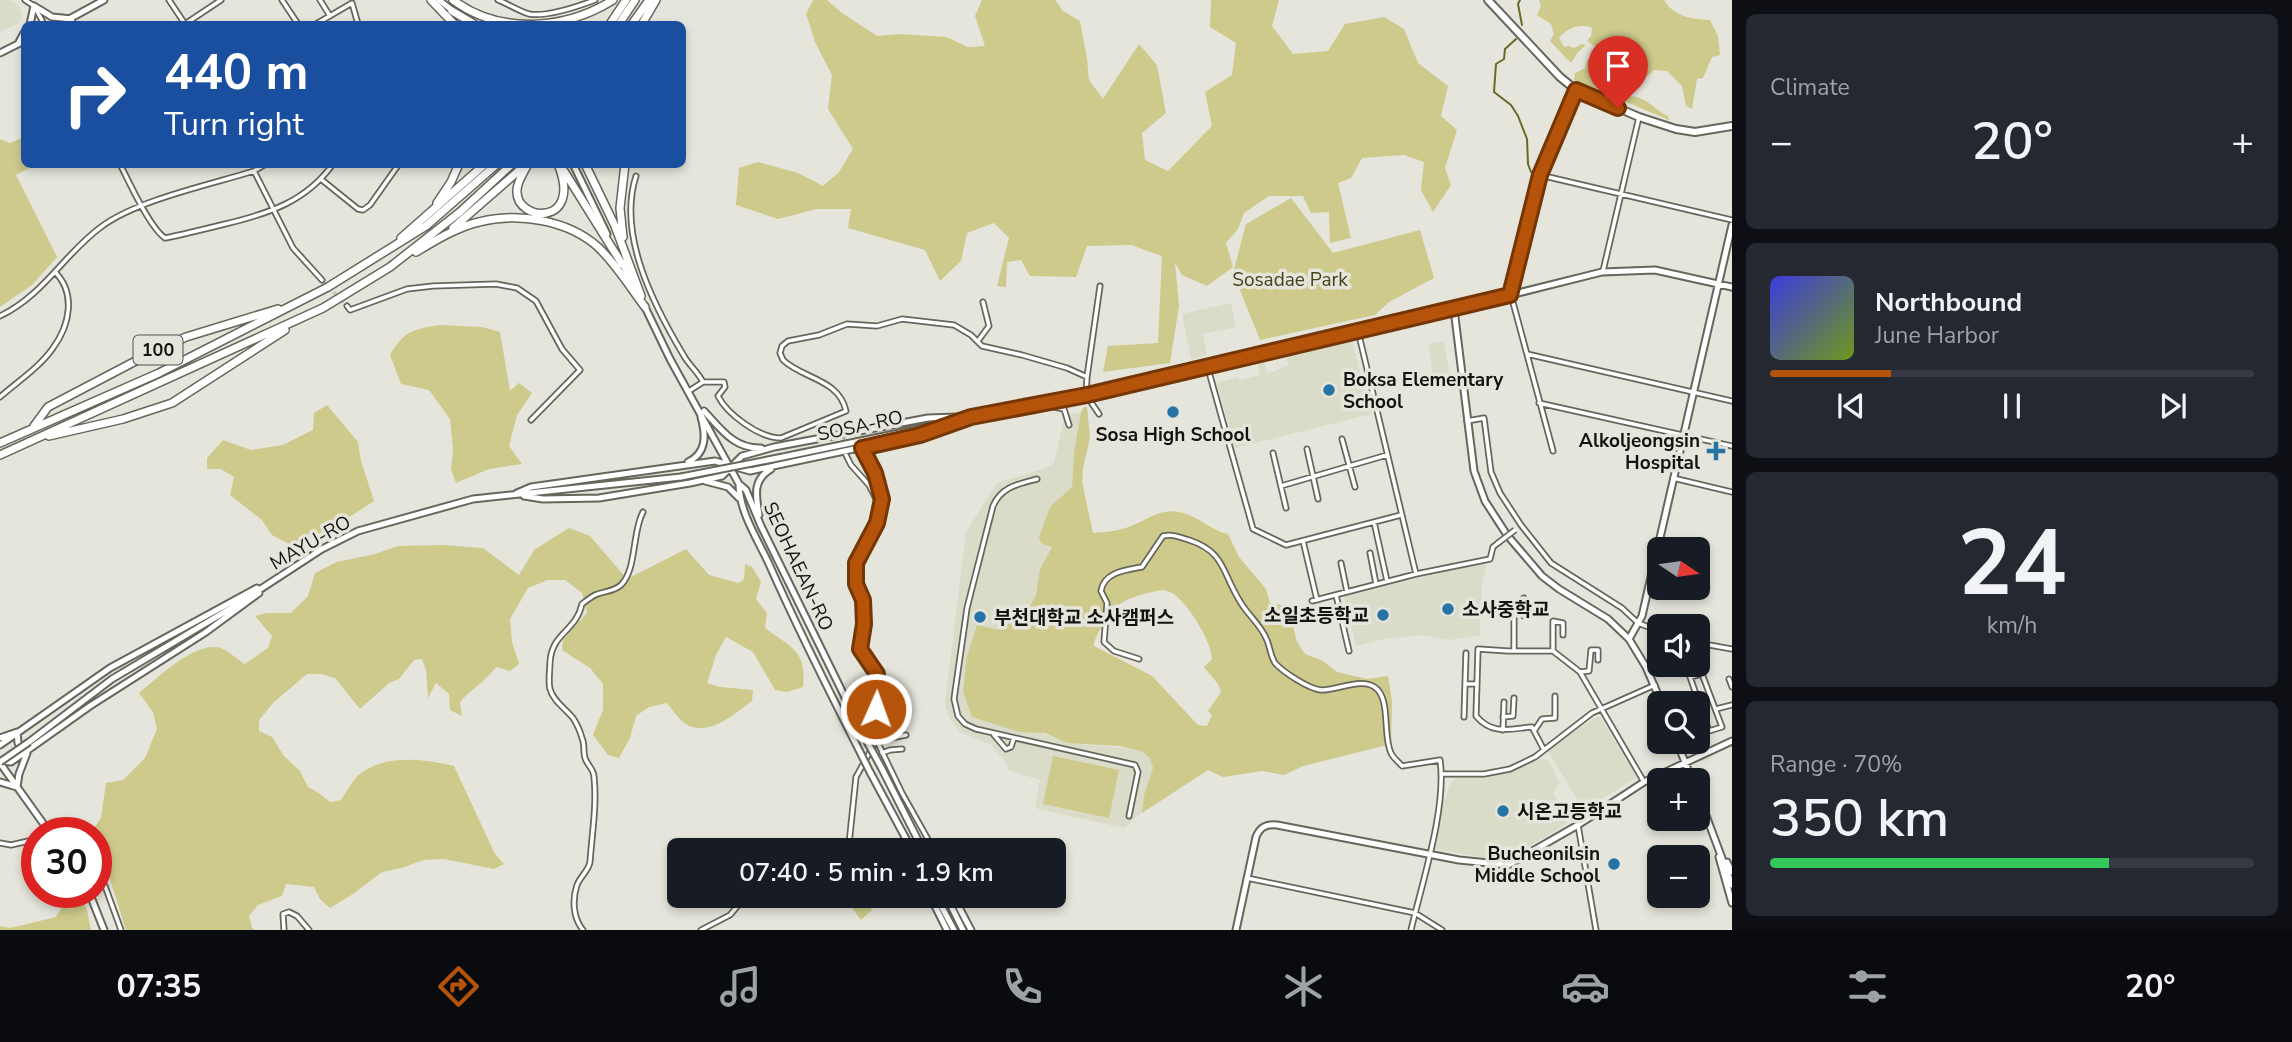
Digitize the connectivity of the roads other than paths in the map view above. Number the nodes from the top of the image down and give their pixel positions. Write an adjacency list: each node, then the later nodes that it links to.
1 (25, 0): 18 (street)
2 (104, 0): 21 (street)
3 (169, 0): 25 (street)
4 (221, 0): 26 (street)
5 (282, 0): 27 (street)
6 (320, 0): 20 (street)
7 (434, 0): 19 (street); 30 (highway)
8 (453, 0): 33 (highway)
9 (498, 0): 10 (street)
10 (595, 0)
11 (613, 0): 34 (highway)
12 (626, 0): 35 (highway)
13 (635, 0): 36 (highway)
14 (649, 0): 37 (highway)
15 (658, 0): 38 (highway); 39 (highway)
16 (1488, 0): 42 (main road)
17 (352, 2): 20 (street); 29 (street)
18 (34, 6): 21 (street); 22 (street); 23 (street)
19 (453, 11): 31 (street); 32 (highway)
20 (331, 16): 28 (street)
21 (72, 19): 24 (street)
22 (31, 21)
23 (42, 21)
24 (67, 21)
25 (183, 21)
26 (190, 21)
27 (296, 21)
28 (322, 21)
29 (357, 21)
30 (450, 21)
31 (465, 21)
32 (469, 21)
33 (498, 21)
34 (551, 21)
35 (612, 21)
36 (621, 21)
37 (634, 21)
38 (644, 21)
39 (650, 21)
40 (21, 42): 41 (street)
41 (0, 52)
42 (1576, 90): 43 (main road); 61 (street)
43 (1639, 117): 44 (main road); 64 (street)
44 (1732, 126)
45 (122, 168): 65 (street)
46 (259, 168): 60 (street)
47 (330, 168): 63 (street)
48 (396, 168): 63 (street)
49 (457, 168): 66 (highway)
50 (480, 168): 66 (highway)
51 (492, 168): 70 (highway, 100)
52 (508, 168): 72 (highway, 100)
53 (523, 168): 69 (highway)
54 (526, 168): 55 (highway)
55 (560, 168)
56 (562, 168): 71 (highway)
57 (574, 168): 71 (street, SEOHAEAN-RO)
58 (587, 168): 74 (highway)
59 (625, 168): 74 (highway)
60 (254, 171): 65 (street); 67 (street)
61 (1540, 175): 64 (street); 80 (street)
62 (636, 176): 93 (street)
63 (322, 180): 67 (street)
64 (1621, 194): 68 (street); 75 (street)
65 (142, 206): 67 (street); 73 (street)
66 (433, 209): 70 (highway)
67 (273, 211): 76 (street)
68 (1732, 222): 77 (street)
69 (429, 244): 72 (highway); 84 (highway)
70 (385, 252): 82 (highway, 100)
71 (622, 264): 84 (street, SEOHAEAN-RO)
72 (390, 267): 87 (highway, 100)
73 (55, 272): 86 (street); 97 (street)
74 (631, 272): 84 (highway)
75 (1602, 272): 77 (street, SOSA-RO); 80 (street, SOSA-RO)
76 (322, 280)
77 (1718, 284): 79 (street, SOSA-RO); 95 (street)
78 (1100, 286): 92 (street)
79 (1732, 287)
80 (1510, 295): 85 (street, SOSA-RO); 90 (street)
81 (984, 302): 89 (street)
82 (299, 303): 109 (highway, 100); 109 (highway, 100)
83 (346, 306): 105 (street)
84 (645, 307): 94 (street, SEOHAEAN-RO)
85 (1454, 309): 88 (street, SOSA-RO); 106 (street)
86 (0, 316)
87 (300, 320): 111 (highway, 100); 111 (highway, 100)
88 (1358, 331): 91 (street, SOSA-RO); 122 (street)
89 (978, 341): 92 (street); 103 (street)
90 (1527, 354): 95 (street); 99 (street)
91 (1207, 365): 96 (street, SOSA-RO); 145 (street)
92 (1087, 377): 96 (street)
93 (703, 382): 94 (street); 103 (street)
94 (689, 391): 100 (street, SEOHAEAN-RO)
95 (1693, 392): 98 (street); 110 (street)
96 (1087, 395): 101 (street, SOSA-RO); 102 (street)
97 (0, 397)
98 (1732, 401)
99 (1539, 403): 110 (street); 118 (street)
100 (697, 404): 115 (street); 125 (street, SEOHAEAN-RO); 126 (street)
101 (1035, 405): 104 (street, SOSA-RO); 108 (street)
102 (1099, 414)
103 (839, 415): 107 (street)
104 (971, 417): 115 (street); 116 (street); 125 (street, SOSA-RO, bridge)
105 (531, 421)
106 (1467, 421): 143 (street); 158 (street)
107 (841, 423)
108 (1069, 425)
109 (33, 428): 113 (highway, 100)
110 (1683, 435): 114 (street); 128 (street)
111 (35, 439): 120 (highway, 100)
112 (1342, 439): 124 (street)
113 (0, 443)
114 (1732, 446)
115 (774, 447): 125 (street)
116 (862, 448): 123 (street); 138 (street)
117 (1307, 450): 127 (street)
118 (1553, 451)
119 (1273, 453): 132 (street)
120 (0, 455)
121 (846, 455): 138 (street)
122 (1387, 455): 124 (street); 141 (street)
123 (777, 466): 125 (street); 144 (street)
124 (1349, 466): 127 (street); 133 (street)
125 (731, 467): 126 (street); 130 (street); 131 (street, SEOHAEAN-RO); 135 (street, MAYU-RO, bridge)
126 (659, 469): 135 (street)
127 (1312, 477): 132 (street); 136 (street)
128 (1673, 478): 134 (street); 155 (street)
129 (1037, 479): 183 (street)
130 (702, 481): 135 (street); 137 (street)
131 (740, 484): 137 (street, SEOHAEAN-RO); 144 (street, SEOHAEAN-RO)
132 (1281, 486): 139 (street)
133 (1355, 487)
134 (1732, 492)
135 (514, 495): 149 (street, MAYU-RO)
136 (1318, 499)
137 (743, 505): 210 (street, SEOHAEAN-RO, bridge)
138 (880, 507): 187 (street)
139 (1286, 508)
140 (643, 512): 232 (street)
141 (1401, 515): 142 (street); 148 (street)
142 (1374, 522): 145 (street); 150 (street)
143 (1521, 525): 148 (street, bridge); 155 (street)
144 (761, 526): 211 (street, SEOHAEAN-RO, bridge)
145 (1303, 540): 153 (street)
146 (1370, 553): 151 (street)
147 (1341, 563): 152 (street)
148 (1416, 573): 150 (street)
149 (272, 581): 182 (street); 191 (street); 196 (street, MAYU-RO, bridge)
150 (1387, 581): 151 (street)
151 (1376, 584): 152 (street)
152 (1348, 592): 153 (street)
153 (1336, 595): 161 (street)
154 (1524, 616): 162 (street)
155 (1638, 623): 156 (street); 158 (street)
156 (1647, 626)
157 (1563, 635): 163 (street)
158 (1629, 639): 170 (street)
159 (1710, 645): 160 (street)
160 (1732, 649)
161 (1349, 651)
162 (1514, 651): 163 (street); 169 (street)
163 (1553, 651): 167 (street)
164 (1466, 653): 168 (street)
165 (1139, 659): 198 (street)
166 (1598, 660): 167 (street)
167 (1580, 672): 176 (street)
168 (1465, 684): 169 (street); 179 (street)
169 (1477, 684): 180 (street)
170 (1654, 685): 171 (street); 176 (street)
171 (1657, 691)
172 (1555, 696): 181 (street)
173 (1514, 698): 178 (street)
174 (1504, 702): 178 (street)
175 (1732, 705): 177 (street)
176 (1603, 708): 192 (street); 202 (street)
177 (1716, 709): 177 (street)
178 (1503, 717): 180 (street)
179 (1464, 718)
180 (1503, 730): 181 (street)
181 (1534, 731): 192 (street)
182 (17, 732): 185 (street); 189 (street); 191 (street)
183 (993, 733): 186 (street); 186 (street)
184 (906, 735): 187 (street)
185 (0, 737)
186 (1014, 738): 204 (street)
187 (876, 741): 193 (street); 209 (street)
188 (1732, 741): 195 (street)
189 (0, 745)
190 (902, 749): 193 (street)
191 (30, 750): 196 (street); 203 (street)
192 (1544, 750): 199 (street)
193 (882, 753): 212 (street)
194 (1682, 754): 195 (street)
195 (1685, 761): 197 (street); 202 (street)
196 (0, 762): 203 (street)
197 (1688, 768)
198 (1442, 774): 199 (street); 200 (street)
199 (1455, 774): 200 (street)
200 (1443, 781): 215 (street)
201 (0, 782): 203 (street)
202 (1644, 782): 206 (street)
203 (18, 787): 205 (street)
204 (1129, 816)
205 (39, 817)
206 (1578, 825): 215 (street); 241 (street)
207 (1710, 828): 208 (street)
208 (1711, 831): 216 (street); 218 (street); 219 (street)
209 (850, 838)
210 (904, 838)
211 (918, 838)
212 (928, 838)
213 (0, 843): 214 (street)
214 (21, 843)
215 (1429, 853): 217 (street); 227 (street)
216 (1732, 872)
217 (1247, 878): 227 (street); 238 (street)
218 (1732, 885)
219 (1732, 903)
220 (112, 905): 229 (street)
221 (95, 908): 228 (street)
222 (736, 908): 233 (street)
223 (936, 908): 234 (street)
224 (942, 908): 235 (street)
225 (952, 908): 236 (street)
226 (959, 908): 237 (street)
227 (1415, 912): 239 (street); 240 (street)
228 (104, 930)
229 (121, 930)
230 (284, 930): 231 (street)
231 (309, 930)
232 (583, 930)
233 (701, 930)
234 (947, 930)
235 (954, 930)
236 (963, 930)
237 (971, 930)
238 (1236, 930)
239 (1411, 930)
240 (1442, 930)
241 (1596, 930)

